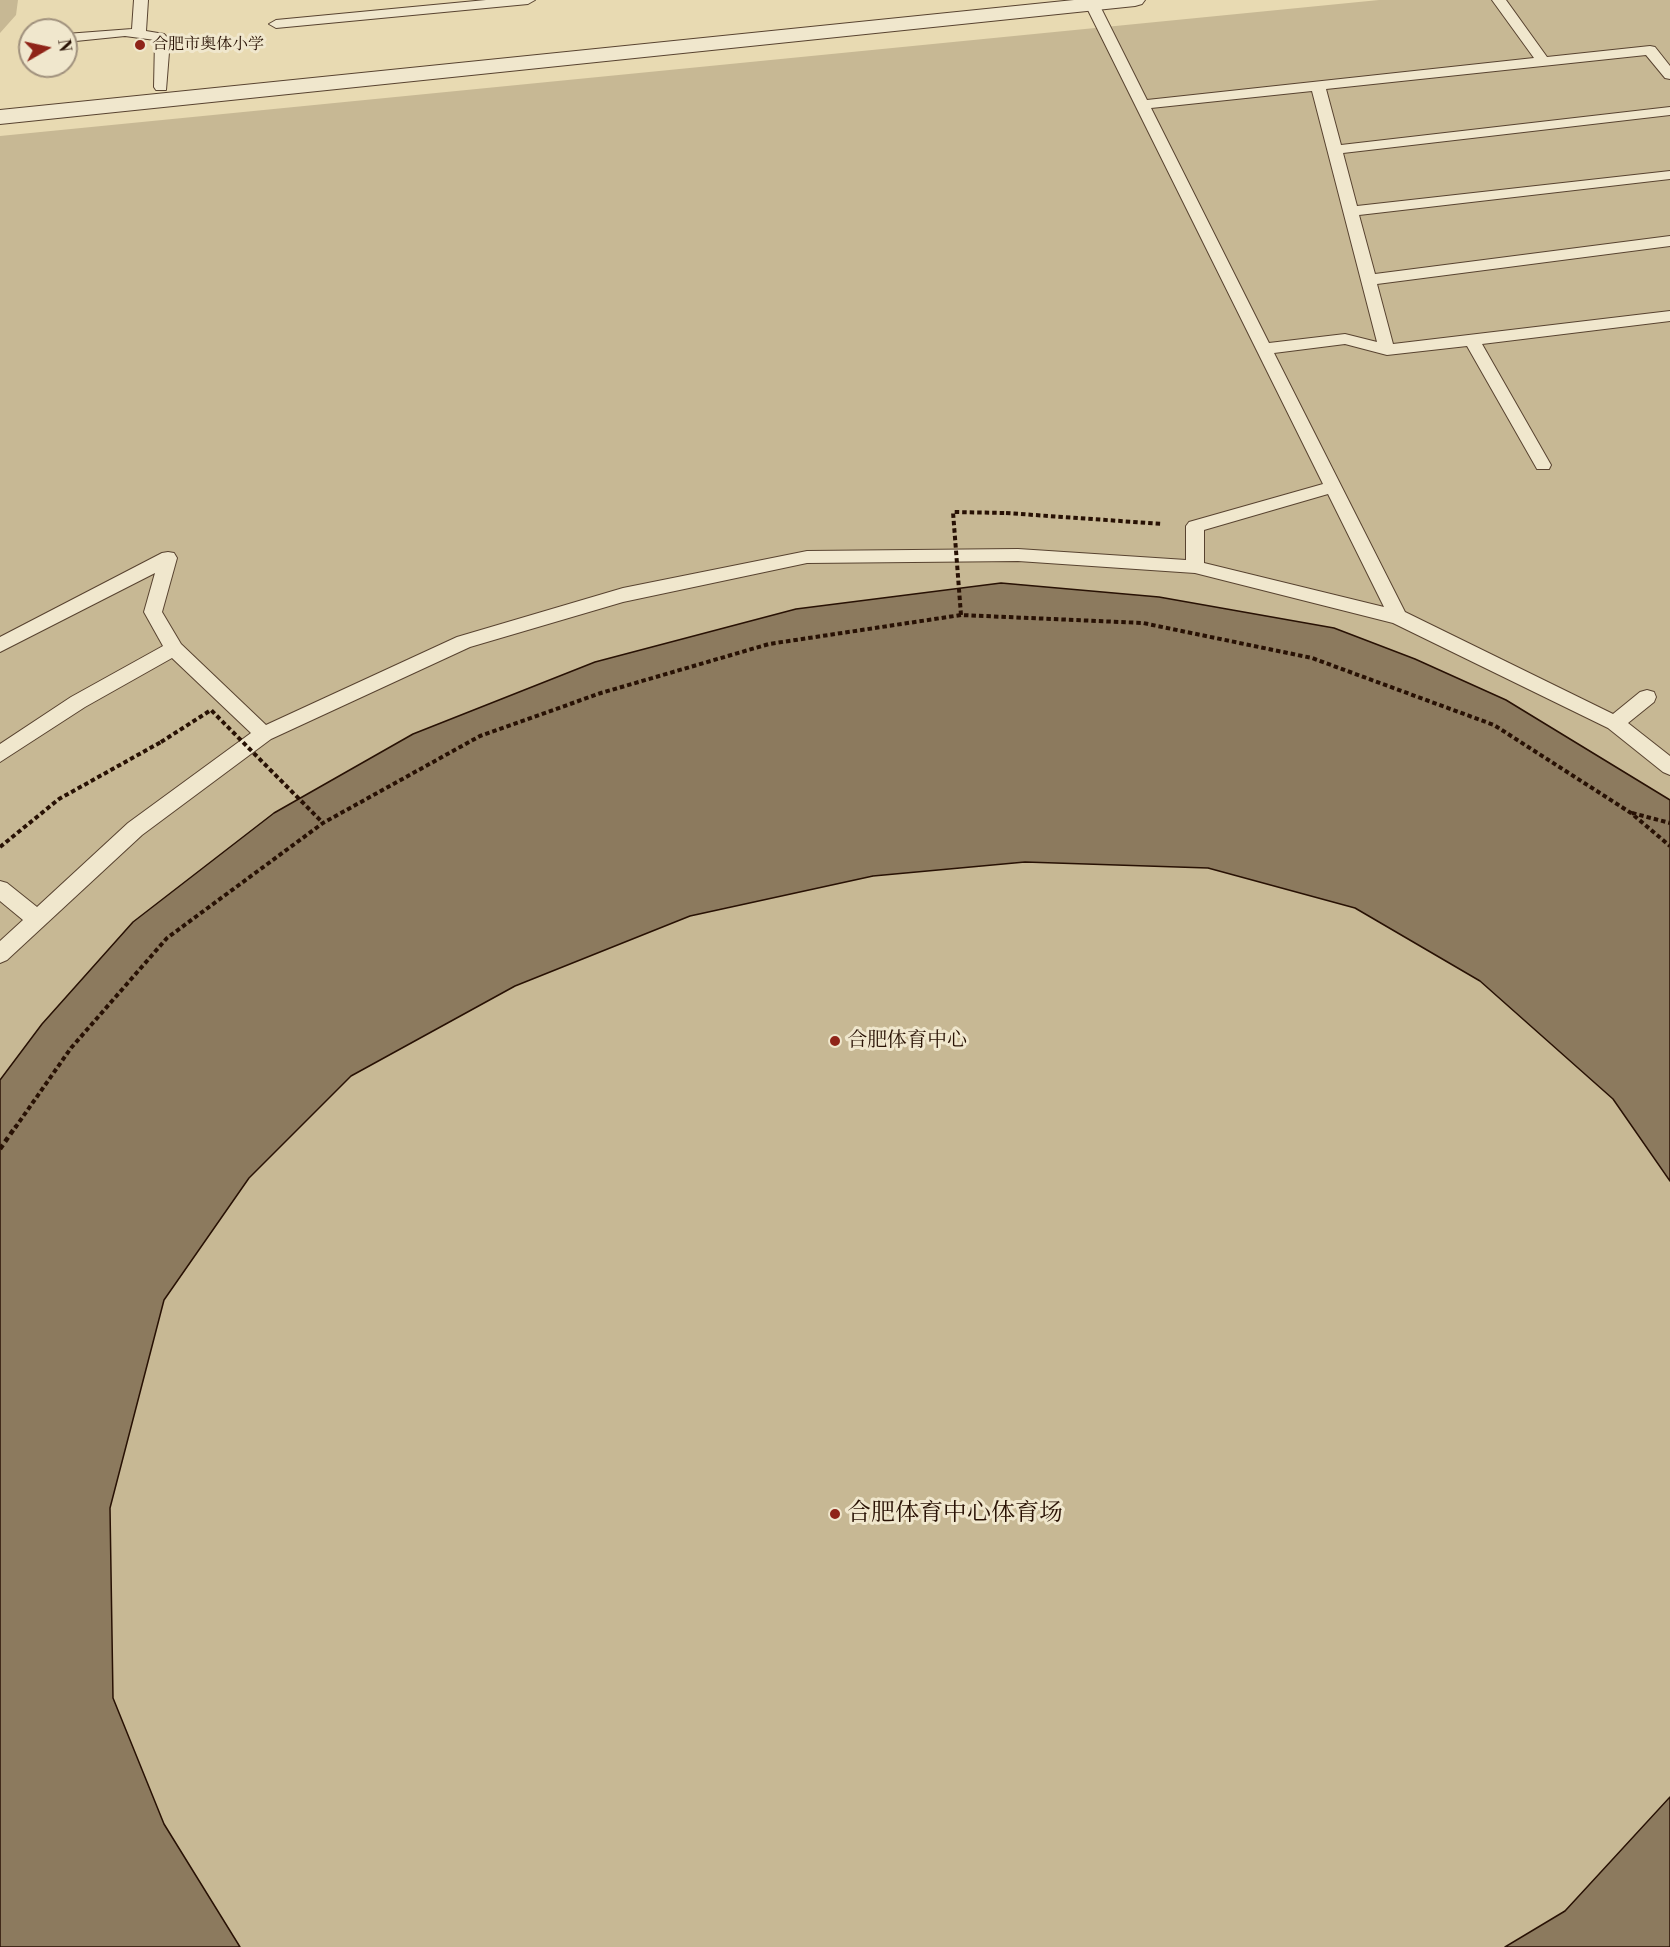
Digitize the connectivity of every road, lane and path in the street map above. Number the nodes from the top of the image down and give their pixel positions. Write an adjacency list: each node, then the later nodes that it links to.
1 (141, 0): 9 (lane)
2 (528, 0): 8 (lane)
3 (1135, 0): 5 (street)
4 (1499, 0): 11 (lane)
5 (1091, 2): 6 (street); 16 (lane)
6 (1012, 4): 7 (street)
7 (984, 6): 14 (street); 18 (street)
8 (276, 24)
9 (139, 32): 10 (lane); 14 (lane)
10 (78, 38)
11 (1544, 62): 12 (lane); 13 (lane)
12 (1670, 75)
13 (1318, 86): 16 (lane); 19 (lane)
14 (160, 87): 15 (street)
15 (0, 104)
16 (1142, 105): 26 (lane)
17 (1670, 111): 19 (lane)
18 (0, 117)
19 (1335, 150): 21 (lane)
20 (1670, 175): 21 (lane)
21 (1351, 211): 23 (lane)
22 (1670, 241): 23 (lane)
23 (1369, 280): 27 (lane)
24 (1670, 316): 25 (lane)
25 (1472, 341): 27 (lane); 28 (lane)
26 (1264, 349): 27 (lane); 29 (lane)
27 (1387, 350)
28 (1543, 465)
29 (1333, 487): 30 (lane); 33 (lane)
30 (1195, 526): 31 (lane); 32 (path, bridge)
31 (1195, 567): 33 (lane); 38 (lane)
32 (961, 615): 41 (path); 42 (path)
33 (1398, 617): 37 (lane)
34 (0, 645): 35 (lane)
35 (174, 649): 38 (lane); 39 (lane)
36 (1647, 698): 37 (lane)
37 (1615, 723): 40 (lane)
38 (264, 734): 47 (lane)
39 (0, 754)
40 (1670, 767)
41 (1631, 813): 43 (path); 44 (path)
42 (323, 823): 45 (path, bridge); 49 (path)
43 (1670, 823)
44 (1670, 846)
45 (0, 847)
46 (0, 889): 47 (lane)
47 (38, 919): 48 (lane)
48 (0, 954)
49 (0, 1149)

